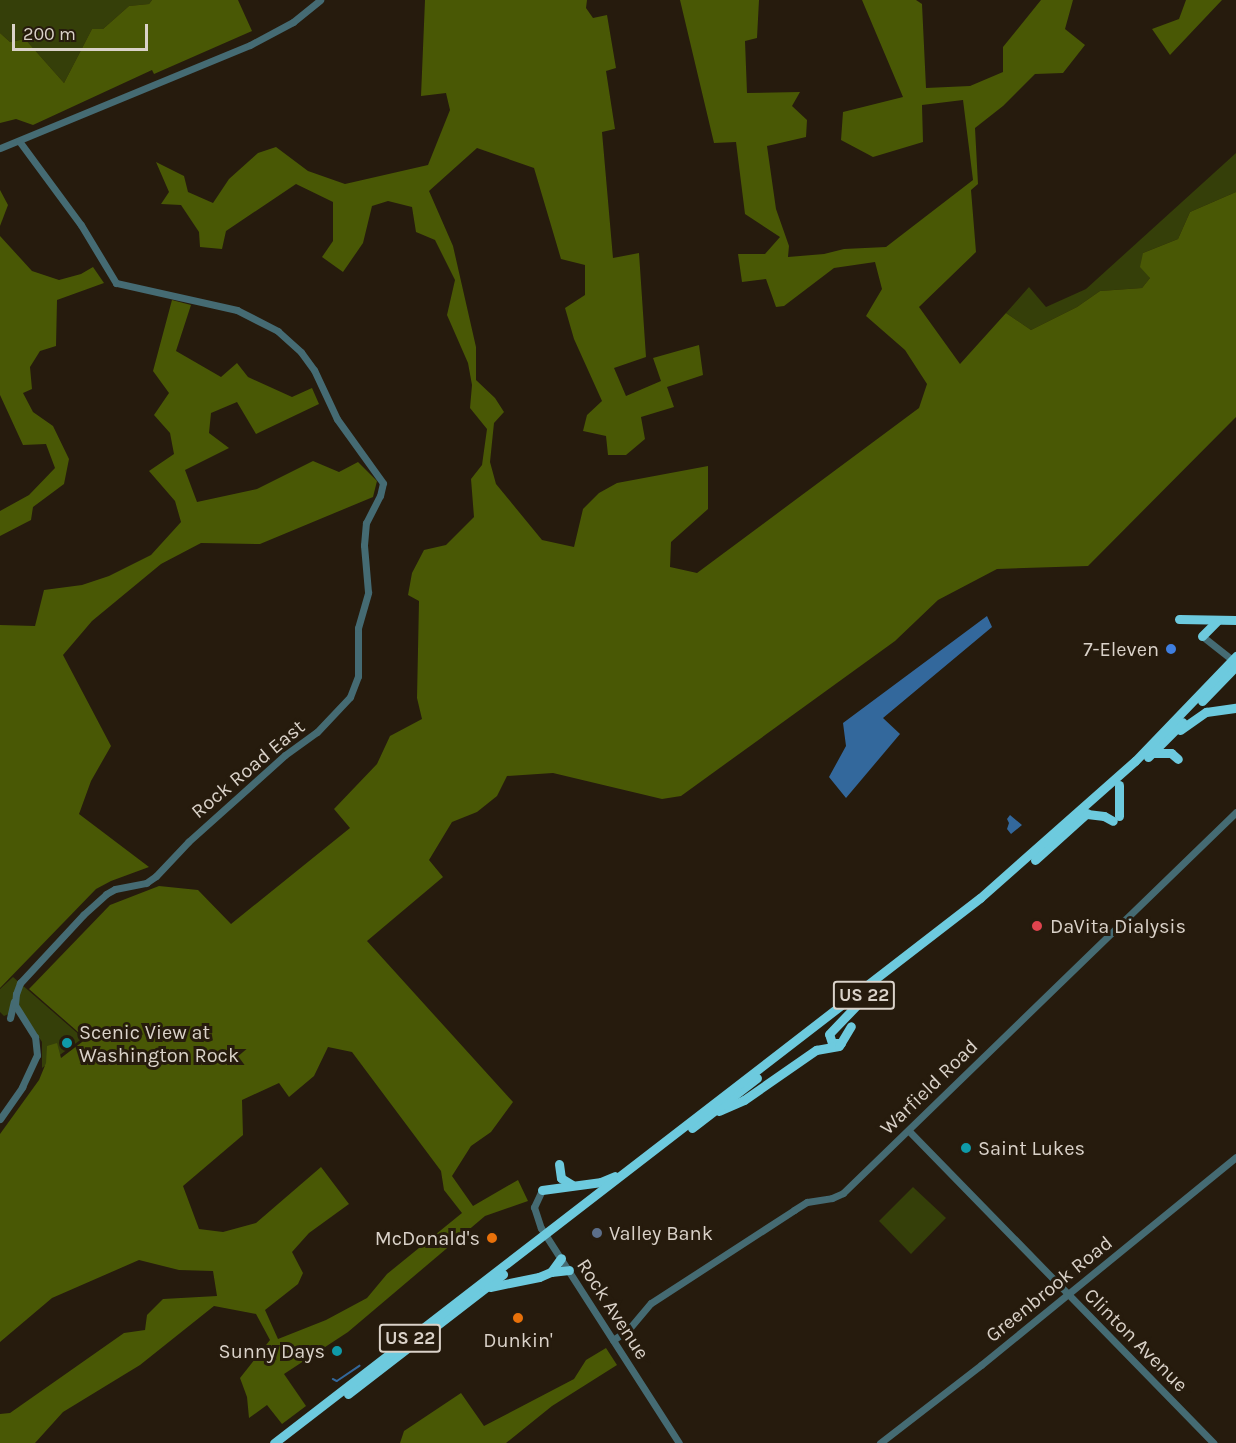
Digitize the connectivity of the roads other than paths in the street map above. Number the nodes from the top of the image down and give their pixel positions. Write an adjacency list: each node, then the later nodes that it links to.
1 (320, 0): 2 (street)
2 (19, 141): 3 (street); 17 (street, Rock Road East)
3 (0, 148)
4 (1179, 619): 6 (highway)
5 (1236, 620): 6 (highway)
6 (1217, 621): 7 (highway)
7 (1202, 636): 8 (street)
8 (1235, 661): 10 (highway, US 22); 26 (highway, US 22)
9 (1236, 708): 10 (highway)
10 (1168, 738): 11 (highway, US 22)
11 (1152, 753): 12 (highway); 13 (highway, US 22)
12 (1178, 759)
13 (1119, 785): 15 (highway, US 22); 15 (highway)
14 (1236, 812): 23 (street, Warfield Road)
15 (1087, 814): 16 (highway, US 22)
16 (874, 987): 20 (highway); 21 (highway, US 22)
17 (15, 996): 18 (street); 18 (street, Rock Road East)
18 (25, 1022): 22 (street)
19 (851, 1026): 20 (highway)
20 (841, 1043): 21 (highway)
21 (713, 1113): 29 (highway, US 22)
22 (0, 1119)
23 (909, 1131): 34 (street, Clinton Avenue); 35 (street, Warfield Road)
24 (1236, 1157): 34 (street, Greenbrook Road)
25 (559, 1164): 27 (highway)
26 (630, 1169): 27 (highway); 29 (highway, US 22)
27 (574, 1186): 28 (highway)
28 (542, 1190): 29 (street, Rock Avenue)
29 (547, 1236): 30 (street, Rock Avenue); 33 (highway, US 22); 36 (highway, US 22)
30 (561, 1258): 31 (street, Rock Avenue); 32 (highway)
31 (568, 1270): 32 (highway); 35 (street, Rock Avenue)
32 (551, 1272): 33 (highway)
33 (483, 1290): 37 (highway, US 22)
34 (1067, 1295): 39 (street, Greenbrook Road); 40 (street, Clinton Avenue)
35 (613, 1340): 38 (street, Rock Avenue)
36 (274, 1443)
37 (284, 1443)
38 (680, 1443)
39 (880, 1443)
40 (1214, 1443)

